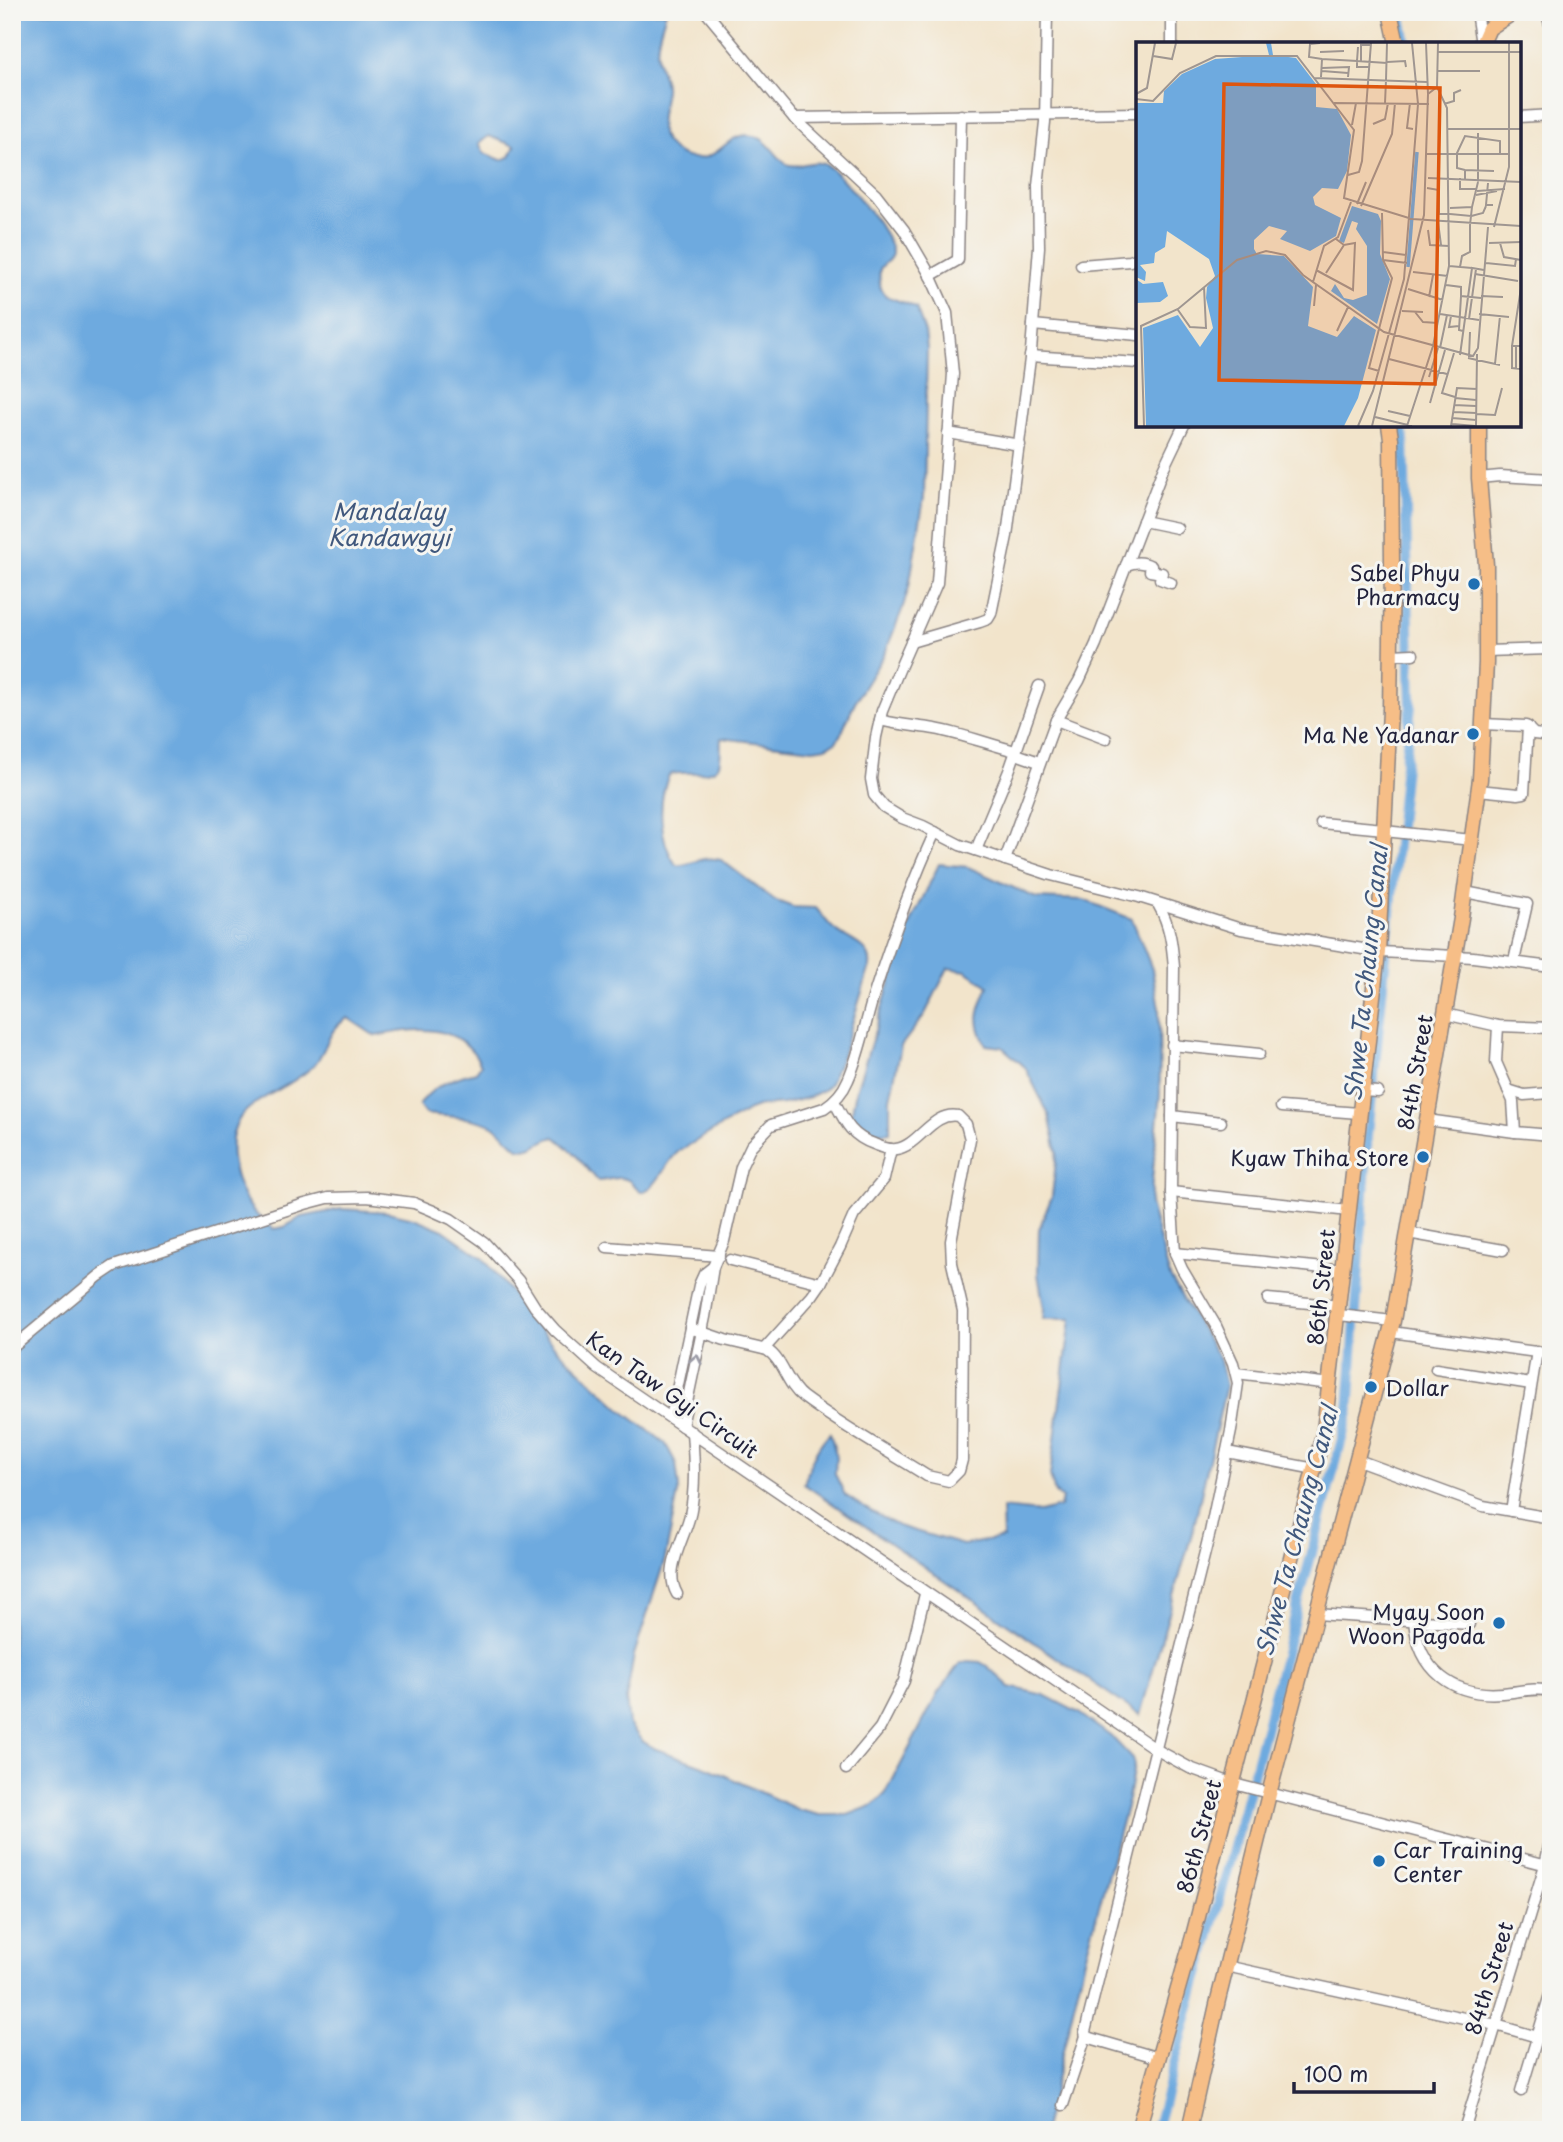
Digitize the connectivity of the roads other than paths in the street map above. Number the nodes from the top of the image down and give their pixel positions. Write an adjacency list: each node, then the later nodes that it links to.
1 (706, 12): 18 (street)
2 (1047, 12): 15 (street)
3 (1172, 12): 9 (street)
4 (1390, 12): 10 (main road)
5 (1476, 12): 11 (street)
6 (1514, 12): 12 (main road)
7 (1546, 12): 8 (street)
8 (1551, 27)
9 (1172, 42)
10 (1397, 42)
11 (1481, 42)
12 (1482, 42)
13 (1136, 113): 15 (street)
14 (961, 115): 15 (street); 18 (street); 21 (street)
15 (1045, 115): 22 (street)
16 (1551, 115): 17 (street)
17 (1521, 117)
18 (794, 118): 21 (street)
19 (1136, 259): 20 (street)
20 (1081, 265)
21 (930, 276): 29 (street)
22 (1033, 325): 23 (street); 24 (street)
23 (1136, 335)
24 (1030, 356): 25 (street); 30 (street)
25 (1136, 363)
26 (1183, 427): 33 (street)
27 (1389, 427): 51 (main road, 86th Street)
28 (1479, 427): 31 (main road, 84th Street)
29 (948, 433): 30 (street); 37 (street)
30 (1020, 445): 37 (street)
31 (1479, 478): 32 (street); 39 (main road, 84th Street)
32 (1551, 479)
33 (1143, 520): 34 (street); 35 (street)
34 (1177, 528)
35 (1126, 565): 36 (street); 41 (street)
36 (1171, 583)
37 (911, 642): 42 (street)
38 (1551, 649): 39 (street)
39 (1486, 651): 43 (main road, 84th Street)
40 (1040, 686): 47 (street)
41 (1056, 719): 46 (street); 48 (street)
42 (880, 720): 47 (street); 52 (street)
43 (1483, 724): 44 (street); 49 (main road, 84th Street)
44 (1528, 727): 45 (street); 49 (street)
45 (1551, 736)
46 (1106, 739)
47 (1015, 751): 48 (street); 54 (street)
48 (1039, 762): 55 (street)
49 (1478, 790): 53 (main road, 84th Street)
50 (1321, 823): 51 (street)
51 (1387, 830): 53 (street); 58 (main road, 86th Street)
52 (936, 832): 54 (street); 69 (street)
53 (1472, 840): 56 (main road, 84th Street)
54 (976, 850): 55 (street)
55 (1005, 860): 57 (street)
56 (1465, 892): 59 (main road, 84th Street); 60 (street)
57 (1158, 904): 58 (street); 65 (street)
58 (1380, 952): 59 (street); 71 (main road, 86th Street)
59 (1454, 957): 60 (street); 62 (main road, 84th Street)
60 (1514, 961): 61 (street)
61 (1551, 967)
62 (1445, 1014): 63 (street); 73 (main road, 84th Street)
63 (1498, 1026): 64 (street); 67 (street)
64 (1551, 1028)
65 (1172, 1045): 66 (street); 72 (street)
66 (1259, 1054)
67 (1508, 1090): 68 (street); 75 (street)
68 (1551, 1093)
69 (834, 1101): 77 (street); 84 (street)
70 (1281, 1107): 71 (street)
71 (1359, 1114): 79 (main road, 86th Street)
72 (1172, 1116): 74 (street); 78 (street)
73 (1427, 1120): 75 (street); 80 (main road, 84th Street)
74 (1221, 1122)
75 (1515, 1132): 76 (street)
76 (1551, 1135)
77 (891, 1149): 87 (street); 94 (street)
78 (1171, 1192): 79 (street); 83 (street)
79 (1349, 1211): 86 (main road, 86th Street)
80 (1408, 1233): 82 (street); 90 (main road, 84th Street)
81 (607, 1247): 84 (street)
82 (1503, 1250)
83 (1175, 1253): 86 (street); 98 (street)
84 (724, 1258): 85 (street); 87 (street)
85 (713, 1267): 91 (street); 92 (street)
86 (1344, 1270): 89 (main road, 86th Street)
87 (821, 1283): 94 (street)
88 (1268, 1299): 89 (street)
89 (1347, 1313): 90 (street); 99 (main road, 86th Street)
90 (1392, 1327): 95 (street); 104 (main road, 84th Street)
91 (690, 1328): 92 (street); 101 (street)
92 (702, 1332): 94 (street); 102 (street, one-way to 92)
93 (12, 1348): 101 (street, Kan Taw Gyi Circuit)
94 (764, 1349)
95 (1537, 1352): 96 (street); 100 (street)
96 (1551, 1354)
97 (1436, 1369): 100 (street)
98 (1236, 1373): 99 (street); 103 (street)
99 (1331, 1384): 105 (main road, 86th Street)
100 (1531, 1384): 106 (street)
101 (671, 1418): 102 (street, Kan Taw Gyi Circuit)
102 (687, 1429): 108 (street); 109 (street, Kan Taw Gyi Circuit)
103 (1227, 1452): 105 (street); 114 (street)
104 (1358, 1460): 106 (street); 110 (main road, 84th Street)
105 (1315, 1469): 116 (main road, 86th Street)
106 (1511, 1511): 107 (street)
107 (1551, 1518)
108 (677, 1594)
109 (925, 1594): 114 (street, Kan Taw Gyi Circuit); 115 (street)
110 (1316, 1614): 111 (street); 117 (main road, 84th Street)
111 (1413, 1620): 112 (street); 113 (street)
112 (1469, 1624)
113 (1551, 1691)
114 (1157, 1750): 116 (street, Kan Taw Gyi Circuit); 123 (street)
115 (846, 1769)
116 (1234, 1784): 117 (street, Kan Taw Gyi Circuit); 126 (main road, 86th Street)
117 (1267, 1793): 119 (street, Kan Taw Gyi Circuit); 120 (main road, 84th Street)
118 (1551, 1837): 119 (street, 84th Street)
119 (1548, 1866): 122 (street, 84th Street)
120 (1226, 1966): 122 (street); 130 (main road, 84th Street)
121 (1551, 1991): 124 (street)
122 (1496, 2025): 124 (street); 131 (street, 84th Street)
123 (1086, 2036): 126 (street); 128 (street)
124 (1536, 2037): 125 (street); 127 (street)
125 (1551, 2041)
126 (1159, 2057): 129 (main road, 86th Street)
127 (1521, 2091)
128 (1063, 2105)
129 (1138, 2130)
130 (1189, 2130)
131 (1464, 2130)

